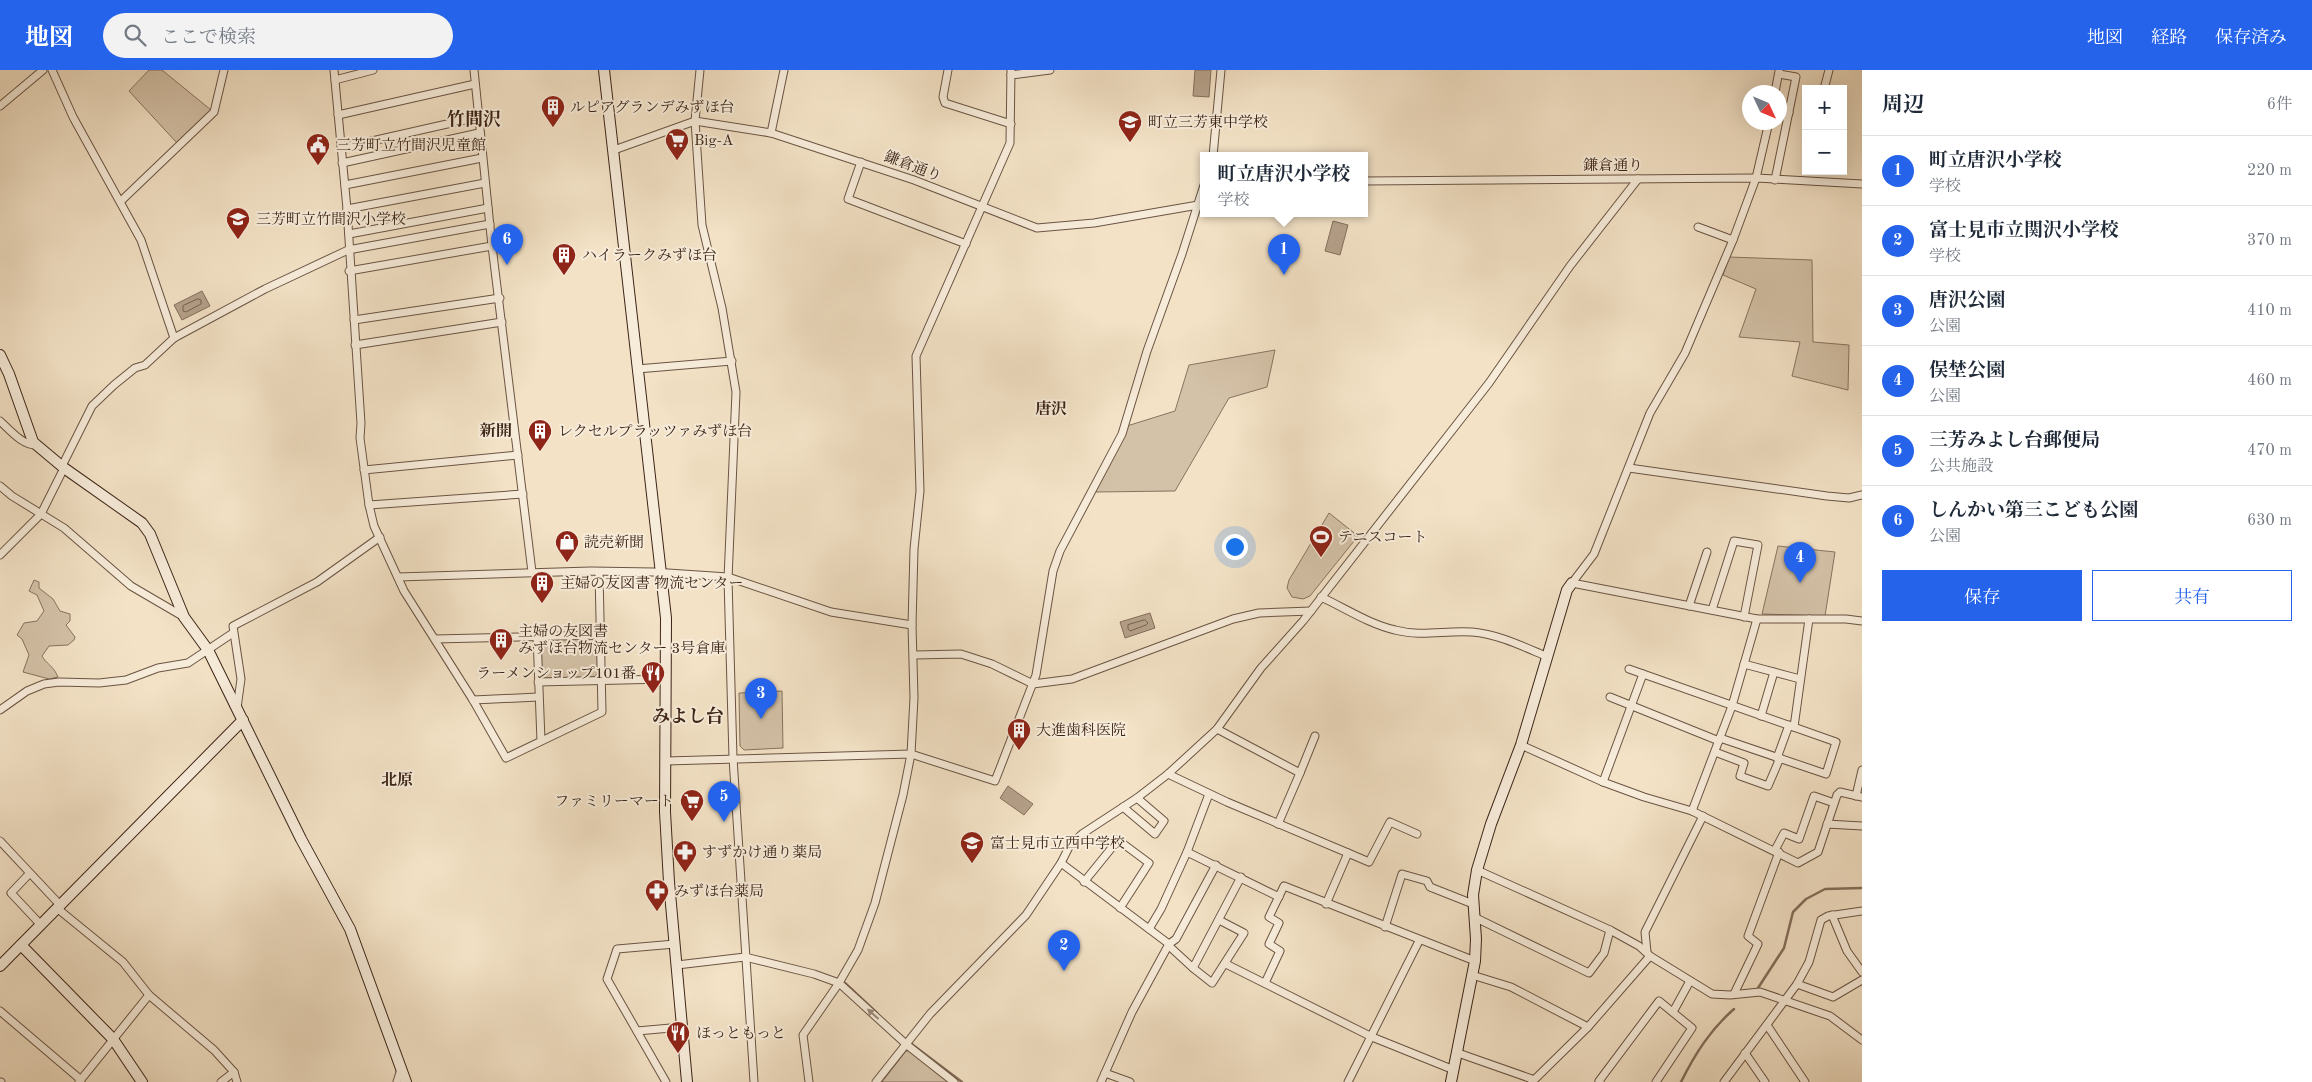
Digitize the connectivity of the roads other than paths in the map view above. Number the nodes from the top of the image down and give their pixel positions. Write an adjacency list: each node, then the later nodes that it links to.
1 (43, 70): 20 (street)
2 (52, 70): 44 (street)
3 (224, 70): 44 (street)
4 (334, 70): 16 (street)
5 (373, 70): 16 (street)
6 (474, 70): 17 (street)
7 (604, 70): 30 (street)
8 (700, 70): 24 (street)
9 (784, 70): 28 (street)
10 (948, 70): 25 (street)
11 (1050, 70): 15 (street)
12 (1221, 70): 31 (street)
13 (1829, 70): 19 (street)
14 (1779, 72): 18 (street); 21 (street)
15 (1011, 73): 25 (street)
16 (335, 80): 22 (street)
17 (475, 84): 22 (street); 23 (street)
18 (1776, 85)
19 (1825, 85)
20 (0, 106)
21 (1789, 113): 38 (street)
22 (338, 115): 29 (street)
23 (478, 117): 27 (street); 29 (street)
24 (695, 121): 28 (street, 鎌倉通り); 30 (street, 鎌倉通り); 64 (street)
25 (1011, 124): 48 (street)
26 (1767, 130): 36 (street)
27 (480, 133): 32 (street); 34 (street)
28 (771, 133): 33 (street, 鎌倉通り)
29 (341, 148): 34 (street)
30 (614, 150): 65 (street)
31 (1213, 152)
32 (482, 158): 41 (street); 43 (street)
33 (862, 162): 48 (street, 鎌倉通り); 54 (street)
34 (342, 163): 43 (street)
35 (1805, 175): 40 (street)
36 (1756, 178): 37 (street, 鎌倉通り); 38 (street, 鎌倉通り); 53 (street)
37 (1638, 179): 39 (street, 鎌倉通り); 86 (street)
38 (1775, 180): 40 (street, 鎌倉通り)
39 (1368, 181)
40 (1804, 181): 42 (street, 鎌倉通り)
41 (485, 183): 47 (street); 49 (street)
42 (1862, 184)
43 (345, 185): 49 (street)
44 (120, 201): 61 (street)
45 (1200, 204): 48 (street, 鎌倉通り)
46 (1200, 207): 111 (street)
47 (488, 208): 50 (street); 52 (street)
48 (982, 208): 54 (street)
49 (347, 209): 52 (street)
50 (490, 224): 55 (street); 56 (street)
51 (1698, 227): 53 (street)
52 (348, 234): 56 (street)
53 (1733, 240): 70 (street)
54 (966, 244): 95 (street)
55 (492, 246): 57 (street); 58 (street)
56 (348, 250): 57 (street); 61 (street)
57 (349, 271): 59 (street)
58 (500, 298): 59 (street); 60 (street)
59 (354, 320): 62 (street)
60 (502, 322): 62 (street); 68 (street)
61 (174, 338): 69 (street)
62 (355, 345): 71 (street)
63 (0, 355): 67 (street)
64 (732, 361): 65 (street); 84 (street)
65 (637, 369): 82 (street)
66 (0, 421): 67 (street)
67 (37, 445): 69 (street)
68 (518, 455): 71 (street); 73 (street)
69 (63, 467): 76 (street); 90 (street)
70 (1628, 468): 74 (street); 85 (street)
71 (364, 470): 75 (street)
72 (0, 486): 76 (street)
73 (523, 494): 75 (street); 80 (street)
74 (1862, 495)
75 (368, 505): 77 (street)
76 (41, 514): 79 (street); 90 (street)
77 (380, 538): 83 (street); 96 (street)
78 (1706, 552): 87 (street)
79 (0, 555)
80 (532, 572): 81 (street); 83 (street)
81 (599, 572): 82 (street); 97 (street)
82 (661, 573): 84 (street); 107 (street)
83 (398, 577): 99 (street)
84 (728, 577): 95 (street); 129 (street)
85 (1572, 583): 87 (street); 102 (street)
86 (1322, 597): 89 (street); 102 (street)
87 (1689, 606): 88 (street)
88 (1712, 610): 91 (street); 91 (street)
89 (1311, 611): 111 (street); 122 (street)
90 (184, 616): 100 (street)
91 (1744, 617): 92 (street)
92 (1757, 619): 93 (street); 103 (street)
93 (1809, 619): 94 (street); 108 (street)
94 (1862, 621)
95 (912, 625): 101 (street)
96 (233, 632): 100 (street); 117 (street)
97 (600, 635): 98 (street); 109 (street)
98 (536, 636): 99 (street); 110 (street)
99 (435, 639): 114 (street)
100 (208, 650): 117 (street); 118 (street)
101 (915, 655): 111 (street); 128 (street)
102 (1548, 657): 126 (street)
103 (1744, 664): 105 (street); 116 (street)
104 (1629, 669): 106 (street)
105 (1774, 672): 108 (street); 119 (street)
106 (1643, 674): 115 (street); 116 (street)
107 (666, 679): 109 (street); 131 (street)
108 (1800, 679): 121 (street)
109 (602, 680): 110 (street); 125 (street)
110 (538, 682): 112 (street)
111 (1033, 684): 128 (street)
112 (538, 697): 114 (street); 125 (street)
113 (1610, 697): 115 (street)
114 (473, 700): 125 (street)
115 (1632, 706): 124 (street); 135 (street)
116 (1732, 706): 119 (street); 124 (street)
117 (237, 708): 120 (street)
118 (0, 710)
119 (1762, 716): 121 (street)
120 (243, 720): 160 (street); 204 (street)
121 (1791, 726): 130 (street); 130 (street)
122 (1217, 729): 133 (street); 134 (street)
123 (1315, 736): 133 (street)
124 (1720, 739): 127 (street); 130 (street)
125 (541, 741)
126 (1521, 745): 135 (street); 153 (street)
127 (1715, 752): 130 (street); 141 (street)
128 (911, 754): 129 (street); 186 (street)
129 (733, 758): 131 (street); 176 (street)
130 (1778, 758)
131 (666, 760): 171 (street)
132 (1862, 770): 137 (street)
133 (1300, 772): 143 (street)
134 (1168, 774): 136 (street); 138 (street)
135 (1603, 782): 141 (street)
136 (1209, 794): 143 (street); 149 (street)
137 (1859, 796): 139 (street)
138 (1137, 798): 140 (street); 140 (street)
139 (1834, 803): 144 (street); 148 (street)
140 (1123, 807): 151 (street)
141 (1692, 811): 142 (street)
142 (1703, 816): 148 (street); 174 (street)
143 (1278, 824): 150 (street)
144 (1827, 824): 145 (street); 148 (street)
145 (1862, 826)
146 (1417, 834): 150 (street)
147 (0, 841): 154 (street)
148 (1777, 851): 189 (street)
149 (1187, 852): 152 (street); 168 (street)
150 (1348, 853): 158 (street)
151 (1061, 863): 156 (street); 201 (street)
152 (1216, 865): 155 (street); 173 (street)
153 (1477, 870): 159 (street); 169 (street)
154 (29, 874): 160 (street); 166 (street)
155 (1241, 877): 157 (street); 165 (street)
156 (1084, 882): 161 (street); 161 (street)
157 (1279, 897): 158 (street); 187 (street)
158 (1326, 904): 167 (street)
159 (1473, 904): 164 (street); 167 (street)
160 (59, 907): 166 (street); 190 (street)
161 (1120, 908): 168 (street)
162 (1862, 911): 163 (street)
163 (1832, 915): 182 (street); 188 (street)
164 (1474, 917): 169 (street); 177 (street)
165 (1219, 920): 178 (street); 181 (street)
166 (42, 925): 172 (street)
167 (1385, 927): 170 (street)
168 (1149, 929): 173 (street)
169 (1610, 930): 174 (street)
170 (1419, 941): 177 (street); 198 (street)
171 (674, 944): 179 (street); 197 (street)
172 (21, 945): 175 (street); 199 (street)
173 (1169, 945): 181 (street); 207 (street)
174 (1649, 954): 185 (street); 195 (street)
175 (4, 956): 180 (street)
176 (745, 957): 179 (street); 186 (street); 217 (street)
177 (1475, 962): 183 (street)
178 (1226, 964): 181 (street); 187 (street)
179 (677, 965): 196 (street)
180 (0, 966)
181 (1194, 968)
182 (1862, 972)
183 (1472, 975): 195 (street); 203 (street)
184 (1862, 980): 188 (street)
185 (1690, 982): 189 (street); 193 (street)
186 (839, 983): 201 (street, one-way to 186); 218 (street)
187 (1265, 983): 198 (street)
188 (1797, 984): 191 (street)
189 (1734, 994): 191 (street)
190 (149, 995): 199 (street); 206 (street)
191 (1785, 1000): 194 (street); 200 (street)
192 (0, 1011): 208 (street)
193 (1673, 1012): 225 (street); 226 (street)
194 (1767, 1025): 202 (street); 229 (street)
195 (1588, 1026): 209 (street)
196 (682, 1027): 197 (street); 216 (street)
197 (637, 1031): 215 (street)
198 (1372, 1037): 205 (street); 223 (street)
199 (113, 1039): 208 (street); 210 (street)
200 (1862, 1040)
201 (906, 1045): 219 (street); 220 (street)
202 (1745, 1053): 227 (street); 228 (street)
203 (1458, 1054): 205 (street); 209 (street)
204 (401, 1069): 213 (street); 214 (street)
205 (1454, 1070): 224 (street)
206 (234, 1072): 211 (street); 212 (street)
207 (1105, 1073): 221 (street); 222 (street)
208 (80, 1081)
209 (1532, 1081)
210 (142, 1082)
211 (221, 1082)
212 (237, 1082)
213 (397, 1082)
214 (406, 1082)
215 (666, 1082)
216 (686, 1082)
217 (754, 1082)
218 (809, 1082)
219 (876, 1082)
220 (954, 1082)
221 (1101, 1082)
222 (1130, 1082)
223 (1348, 1082)
224 (1451, 1082)
225 (1600, 1082)
226 (1656, 1082)
227 (1724, 1082)
228 (1765, 1082)
229 (1805, 1082)

